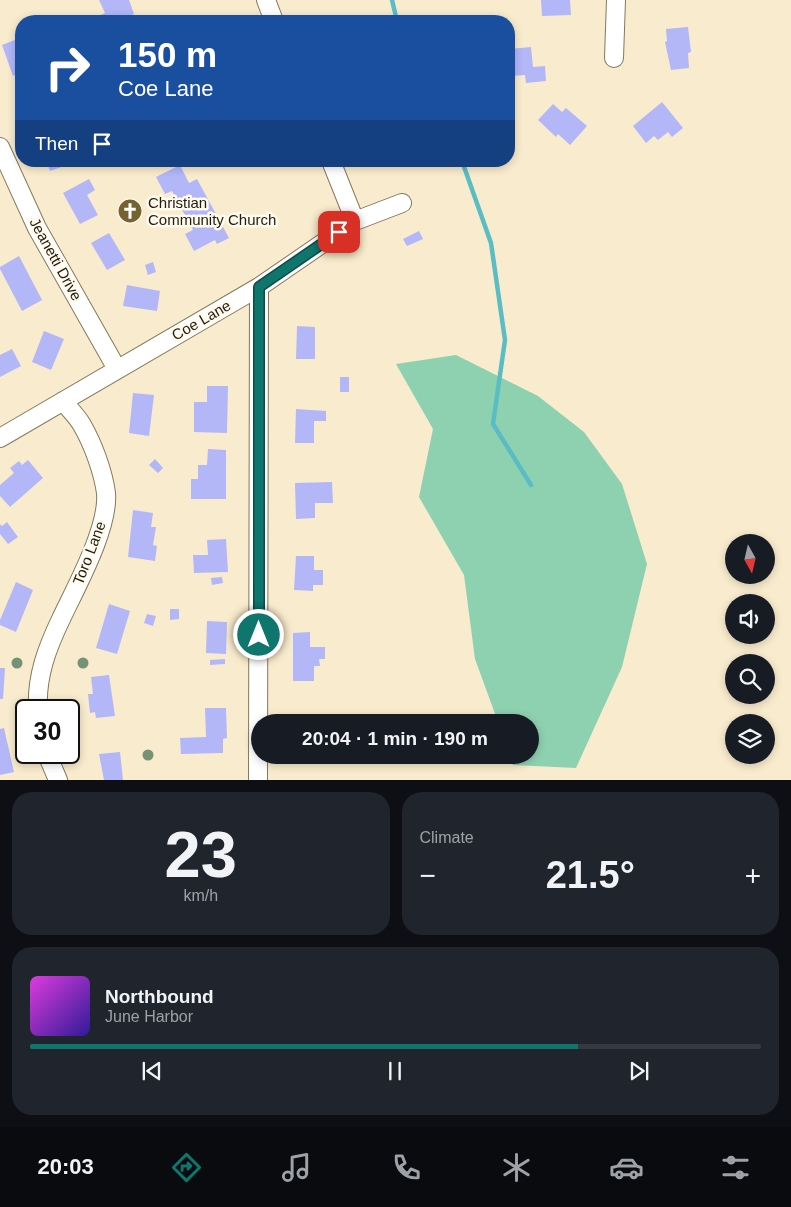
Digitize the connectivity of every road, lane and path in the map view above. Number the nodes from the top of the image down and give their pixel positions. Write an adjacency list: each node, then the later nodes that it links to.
1 (266, 0): 3 (street)
2 (616, 0): 4 (street)
3 (272, 15)
4 (614, 58)
5 (0, 147): 10 (street, Jeanetti Drive)
6 (333, 167): 8 (street)
7 (402, 203): 8 (street, Coe Lane)
8 (355, 221): 9 (street, Coe Lane)
9 (259, 287): 10 (street, Coe Lane); 16 (street)
10 (117, 370): 11 (street, Coe Lane)
11 (62, 401): 12 (street, Coe Lane); 13 (street, Toro Lane)
12 (0, 438)
13 (39, 699)
14 (51, 764): 15 (street)
15 (58, 780)
16 (258, 780)

